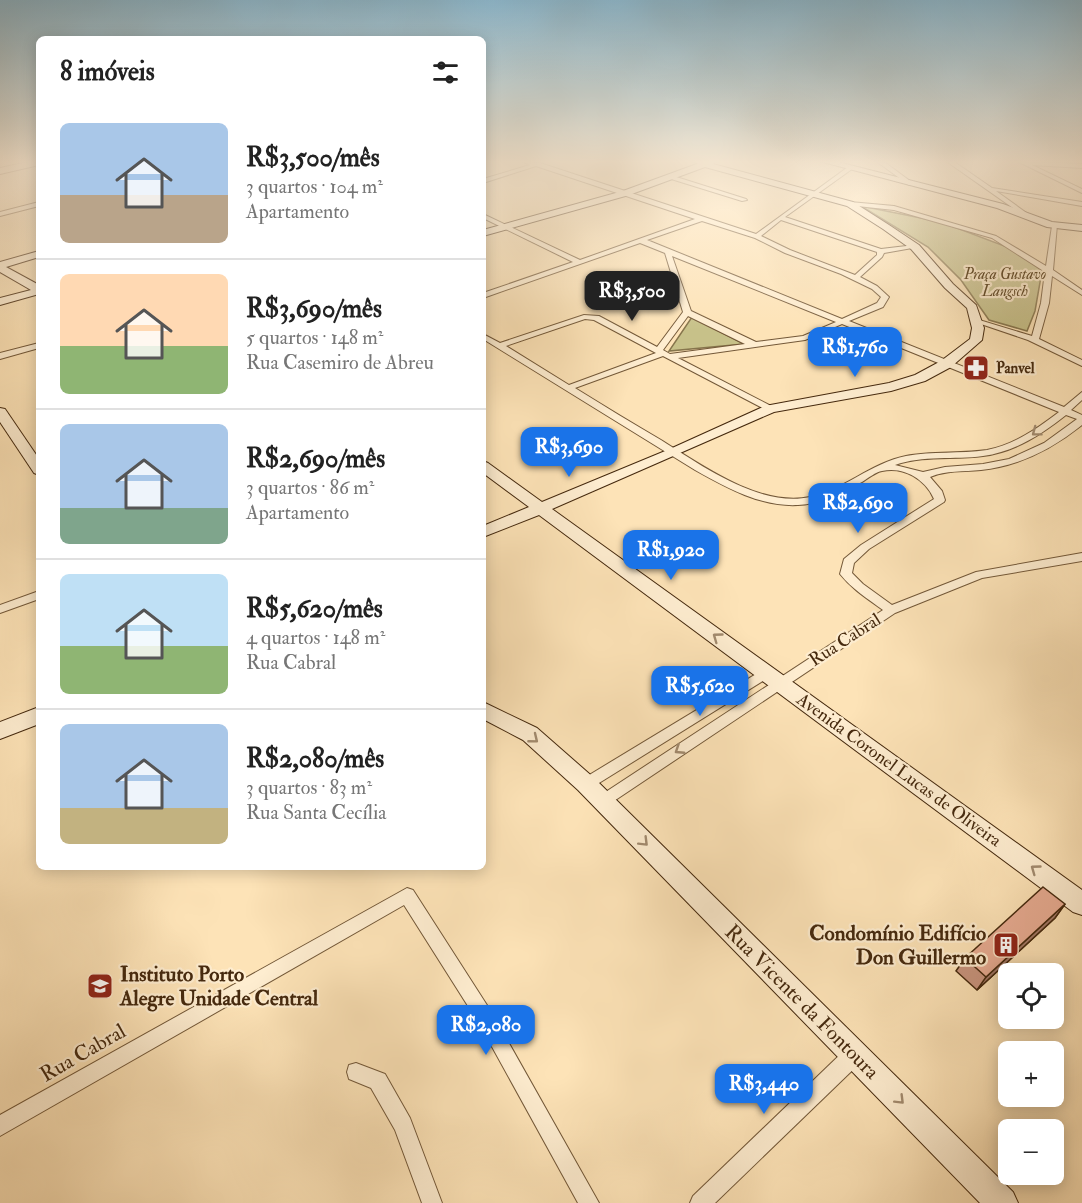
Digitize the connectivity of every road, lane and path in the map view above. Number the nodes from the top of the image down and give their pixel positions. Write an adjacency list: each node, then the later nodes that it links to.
1 (486, 217): 9 (street)
2 (539, 217): 9 (street)
3 (870, 217): 14 (street)
4 (926, 217): 20 (street)
5 (1034, 217): 8 (street)
6 (704, 218): 12 (street); 13 (street)
7 (780, 218): 12 (street); 16 (street)
8 (1054, 225): 10 (street); 20 (street)
9 (507, 226): 11 (street); 18 (street)
10 (1081, 228)
11 (486, 232)
12 (757, 237): 21 (street)
13 (642, 241): 15 (street); 18 (street)
14 (915, 247): 16 (street); 28 (street)
15 (668, 251): 27 (street); 29 (street)
16 (881, 251): 21 (street)
17 (36, 255): 19 (street)
18 (579, 262): 25 (street)
19 (0, 266): 22 (street)
20 (1050, 272): 24 (street); 31 (street)
21 (855, 278): 29 (street)
22 (36, 289)
23 (36, 292): 26 (street)
24 (1082, 293)
25 (486, 295)
26 (0, 302)
27 (687, 312): 34 (street); 35 (street)
28 (976, 321): 31 (street); 38 (street)
29 (842, 323): 34 (street); 38 (street)
30 (486, 338): 33 (street)
31 (1035, 340): 37 (street)
32 (36, 346): 36 (street)
33 (499, 346): 35 (street); 39 (street)
34 (756, 346): 35 (street)
35 (665, 353): 39 (street); 41 (street)
36 (0, 356)
37 (1079, 363)
38 (946, 364): 41 (street); 42 (street)
39 (568, 388): 45 (street)
40 (1082, 395): 42 (street)
41 (770, 409): 45 (street)
42 (1064, 411): 44 (street); 48 (street, one-way to 48)
43 (0, 412): 46 (street)
44 (1082, 419): 49 (street)
45 (675, 452): 48 (street); 50 (street)
46 (36, 466)
47 (486, 468): 50 (street, Avenida Coronel Lucas de Oliveira)
48 (878, 468): 49 (street)
49 (923, 476): 55 (street)
50 (540, 508): 51 (street); 56 (street, Avenida Coronel Lucas de Oliveira, one-way to 50)
51 (486, 531)
52 (1082, 557): 55 (street, Rua Cabral)
53 (36, 596): 54 (street)
54 (0, 609)
55 (891, 610): 56 (street, Rua Cabral)
56 (779, 678): 60 (street, Rua Cabral); 61 (street, Rua Cabral, one-way to 61); 63 (street, Avenida Coronel Lucas de Oliveira, one-way to 56)
57 (486, 712): 62 (street, Rua Vicente da Fontoura, one-way to 62)
58 (36, 716): 59 (street)
59 (0, 731)
60 (620, 762): 61 (street); 62 (street, Rua Cabral)
61 (637, 778): 62 (street, Rua Cabral)
62 (594, 792): 64 (street, Rua Vicente da Fontoura, one-way to 64)
63 (1082, 904)
64 (855, 1054): 69 (street); 70 (street, Rua Vicente da Fontoura, one-way to 70)
65 (356, 1072): 67 (street)
66 (0, 1126): 68 (street, Rua Cabral)
67 (432, 1203)
68 (589, 1203)
69 (700, 1203)
70 (1002, 1203)

